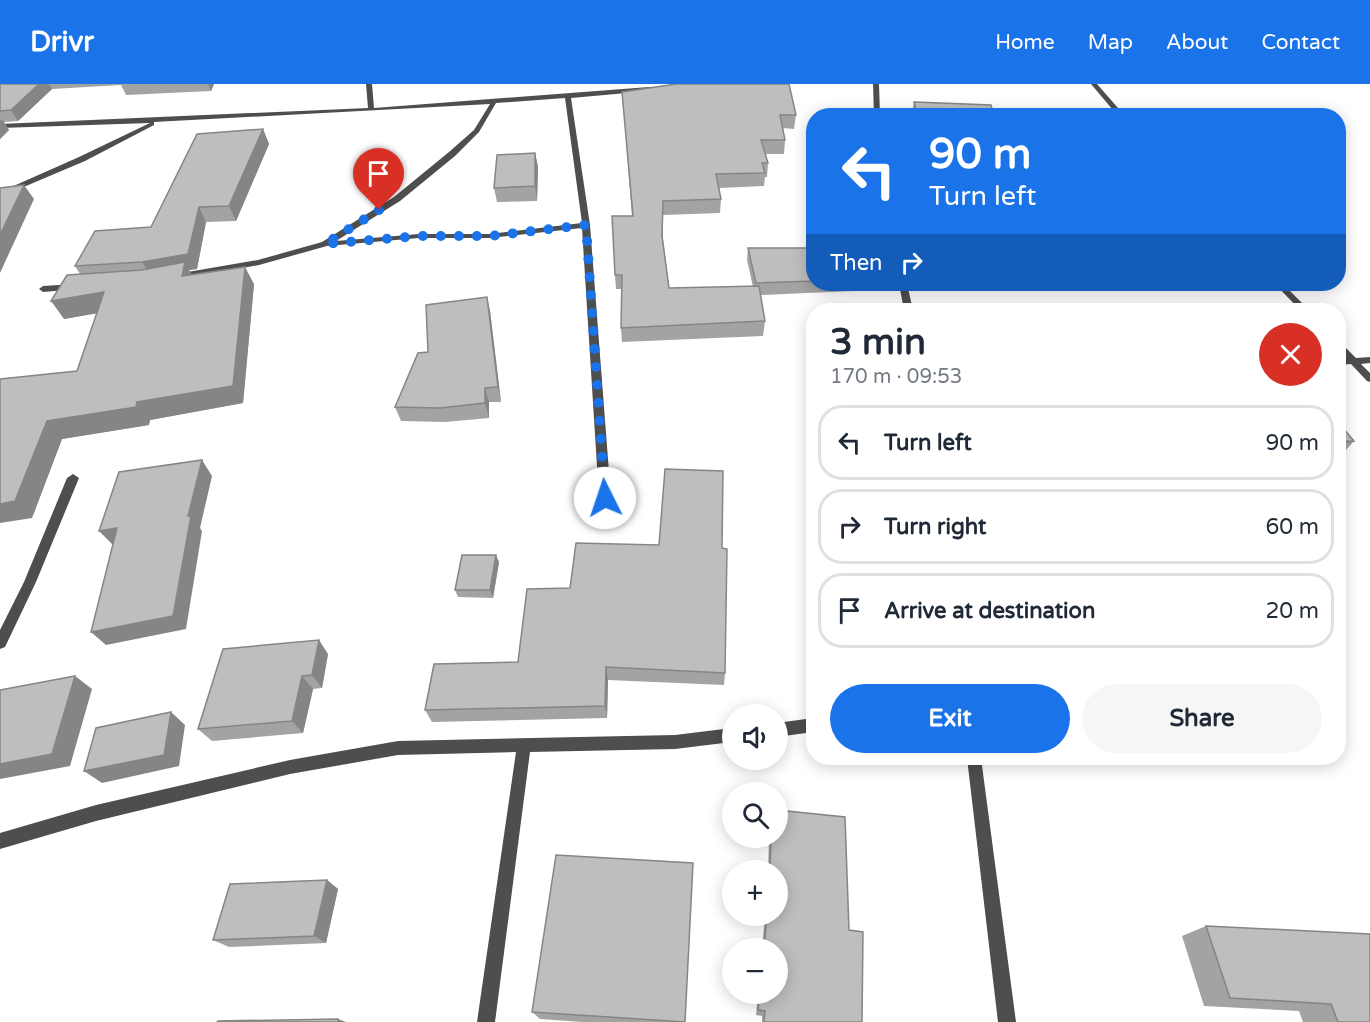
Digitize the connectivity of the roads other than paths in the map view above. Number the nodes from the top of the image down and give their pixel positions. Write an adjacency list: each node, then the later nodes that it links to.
1 (369, 84): 7 (street)
2 (876, 84): 8 (street)
3 (1094, 84): 9 (street)
4 (663, 88): 5 (street)
5 (568, 98): 6 (street); 13 (street)
6 (494, 102): 7 (street); 14 (street)
7 (371, 108): 10 (street)
8 (877, 108)
9 (1115, 108)
10 (159, 121): 11 (street); 12 (street)
11 (0, 126)
12 (0, 195)
13 (586, 225): 14 (street); 26 (street)
14 (325, 244): 15 (street)
15 (162, 280)
16 (86, 286): 17 (street)
17 (43, 289)
18 (1286, 291): 19 (street)
19 (1298, 303)
20 (1346, 353): 22 (street)
21 (1370, 360): 22 (street)
22 (1354, 361): 23 (street); 24 (street)
23 (1346, 362)
24 (1370, 379)
25 (73, 478): 27 (street)
26 (605, 498)
27 (0, 643)
28 (806, 726): 29 (street)
29 (788, 728)
30 (722, 736): 31 (street)
31 (524, 746): 33 (street); 34 (street)
32 (975, 765): 35 (street)
33 (0, 841)
34 (486, 1022)
35 (1007, 1022)

